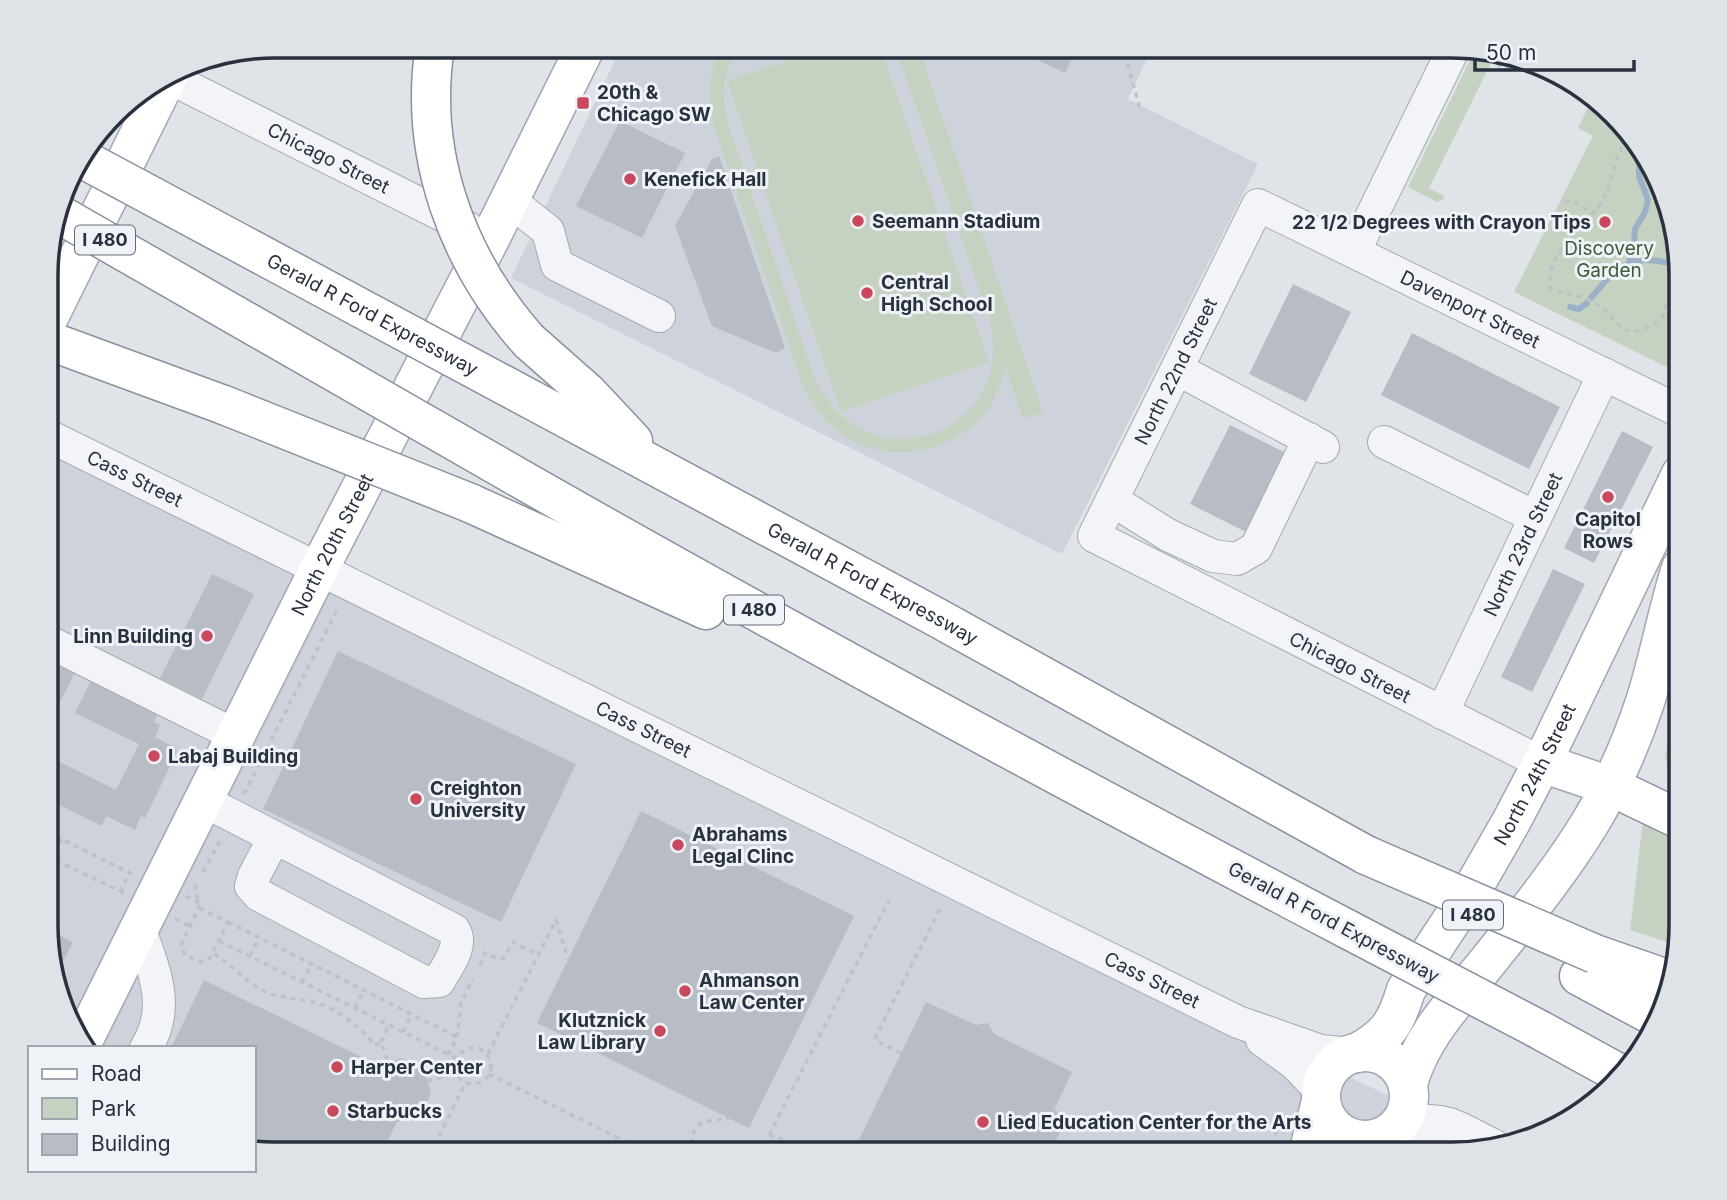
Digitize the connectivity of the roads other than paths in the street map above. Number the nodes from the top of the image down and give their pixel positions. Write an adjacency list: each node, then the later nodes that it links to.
1 (433, 58): 20 (main road, bridge)
2 (580, 58): 7 (main road, North 20th Street)
3 (1459, 58): 11 (street)
4 (177, 81): 10 (street, Chicago Street)
5 (159, 92): 12 (main road)
6 (89, 163): 20 (main road, Gerald R Ford Expressway / I 480, bridge)
7 (509, 200): 10 (main road, North 20th Street); 13 (street)
8 (1258, 205): 11 (street, Davenport Street); 15 (street, North 22nd Street)
9 (65, 218): 30 (main road, Gerald R Ford Expressway / I 480, bridge)
10 (490, 239): 25 (main road, North 20th Street)
11 (1354, 252): 16 (street, Davenport Street)
12 (58, 299)
13 (659, 316)
14 (58, 345): 30 (main road, bridge)
15 (1177, 369): 22 (street, North 22nd Street); 22 (street)
16 (1604, 374): 17 (street, Davenport Street); 23 (street, North 23rd Street)
17 (1669, 406)
18 (58, 440): 25 (street, Cass Street)
19 (1384, 442): 23 (street)
20 (654, 463): 37 (main road, Gerald R Ford Expressway / I 480, bridge)
21 (1669, 499): 31 (main road, North 24th Street)
22 (1112, 500): 24 (street, North 22nd Street)
23 (1535, 517): 28 (street, North 23rd Street)
24 (1094, 536): 28 (street, Chicago Street)
25 (319, 569): 29 (main road, North 20th Street); 40 (street, Cass Street)
26 (1669, 612): 32 (main road)
27 (58, 646): 29 (street)
28 (1442, 713): 31 (street, Chicago Street)
29 (237, 736): 33 (main road, North 20th Street)
30 (1016, 754): 44 (main road, Gerald R Ford Expressway / I 480, bridge)
31 (1542, 763): 32 (main road, Chicago Street); 43 (main road, North 24th Street)
32 (1610, 786): 34 (main road, Chicago Street); 45 (main road)
33 (218, 808): 35 (street); 36 (main road, North 20th Street)
34 (1669, 814)
35 (274, 838): 35 (street)
36 (140, 897): 41 (main road, North 20th Street); 42 (street)
37 (1587, 965): 38 (main road); 39 (main road, Gerald R Ford Expressway / I 480)
38 (1662, 979)
39 (1651, 1013)
40 (1238, 1022): 43 (street); 46 (street)
41 (86, 1032)
42 (147, 1046)
43 (1343, 1053): 45 (main road); 46 (main road)
44 (1614, 1069)
45 (1408, 1086): 47 (street); 51 (main road)
46 (1321, 1096): 49 (main road); 50 (main road)
47 (1445, 1122): 48 (street); 52 (street)
48 (1482, 1140)
49 (1311, 1142)
50 (1371, 1142)
51 (1384, 1142)
52 (1386, 1142)

